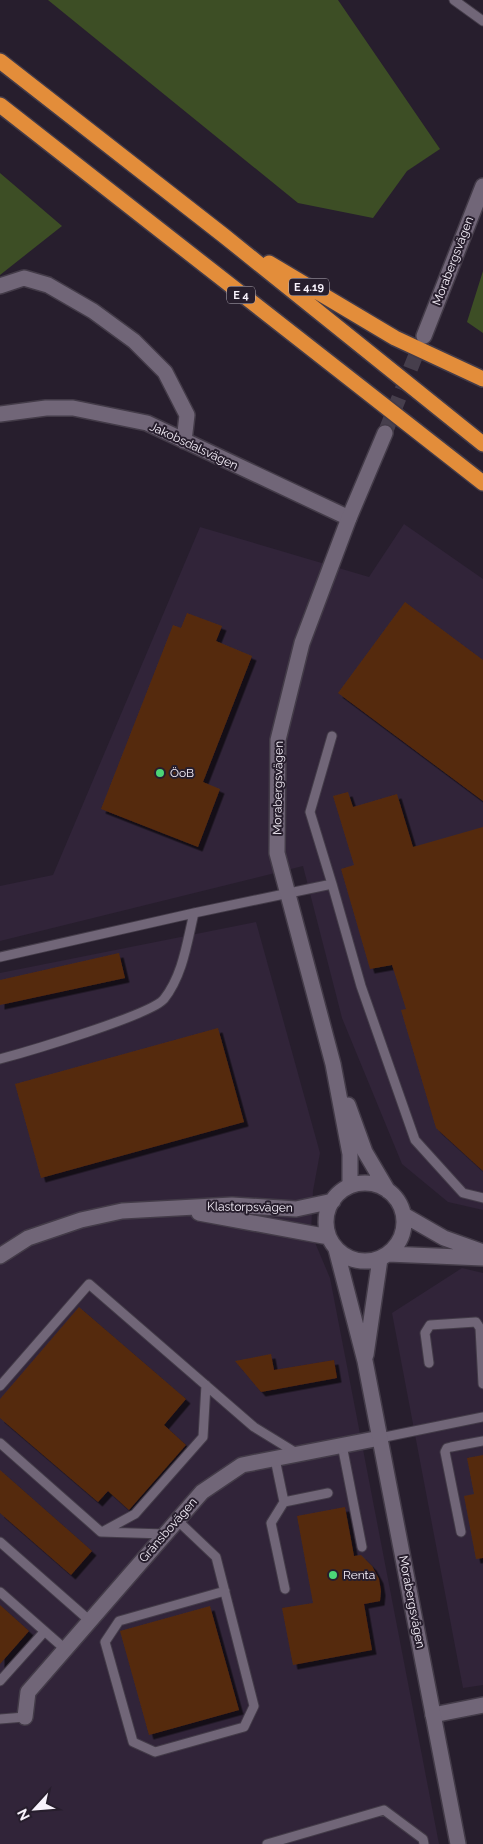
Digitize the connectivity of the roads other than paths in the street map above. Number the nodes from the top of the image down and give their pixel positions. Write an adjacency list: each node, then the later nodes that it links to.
1 (454, 0): 2 (lane)
2 (483, 22)
3 (0, 60): 7 (highway)
4 (0, 105): 15 (highway, E 4)
5 (483, 186): 6 (street, Morabergsvägen)
6 (480, 204): 9 (street, Morabergsvägen)
7 (223, 235): 10 (highway, E 4.19); 14 (highway)
8 (0, 286): 13 (street)
9 (424, 336)
10 (483, 379)
11 (0, 414): 13 (street, Jakobsdalsvägen)
12 (385, 433): 16 (street, Morabergsvägen)
13 (184, 441): 16 (street, Jakobsdalsvägen)
14 (483, 444)
15 (483, 483)
16 (349, 518): 19 (street, Morabergsvägen)
17 (332, 736): 18 (lane)
18 (332, 884): 19 (lane); 26 (lane)
19 (288, 894): 20 (lane); 23 (street, Morabergsvägen)
20 (194, 913): 21 (lane); 22 (lane)
21 (0, 957)
22 (0, 1059)
23 (333, 1064): 24 (street, Morabergsvägen); 25 (street, Morabergsvägen)
24 (350, 1186): 25 (street); 27 (street)
25 (388, 1191): 29 (street)
26 (483, 1198)
27 (332, 1201): 28 (street, Klastorpsvägen); 30 (street)
28 (168, 1207): 30 (street, Klastorpsvägen); 32 (street, Klastorpsvägen)
29 (404, 1215): 31 (street); 33 (street)
30 (333, 1243): 33 (street); 35 (street, Morabergsvägen)
31 (483, 1252)
32 (0, 1256)
33 (384, 1256): 34 (street); 35 (street, Morabergsvägen)
34 (483, 1258)
35 (365, 1361): 41 (street, Morabergsvägen)
36 (428, 1363): 37 (lane)
37 (483, 1384)
38 (206, 1385): 39 (lane); 45 (lane); 50 (lane)
39 (0, 1386)
40 (483, 1417): 41 (lane)
41 (380, 1438): 44 (street, Gränsbovägen); 63 (street, Morabergsvägen)
42 (483, 1441): 51 (lane)
43 (0, 1443): 50 (lane)
44 (342, 1445): 45 (street, Gränsbovägen); 54 (lane)
45 (298, 1454): 46 (street, Gränsbovägen)
46 (275, 1458): 48 (lane); 49 (street, Gränsbovägen)
47 (328, 1493): 48 (lane)
48 (284, 1502): 55 (lane)
49 (177, 1520): 52 (street, Gränsbovägen); 56 (lane)
50 (101, 1532): 52 (lane)
51 (461, 1532)
52 (165, 1534): 58 (street, Gränsbovägen)
53 (0, 1542): 58 (lane)
54 (362, 1547)
55 (285, 1589)
56 (225, 1591): 56 (lane)
57 (0, 1592): 59 (lane)
58 (90, 1621): 60 (street, Gränsbovägen)
59 (44, 1632): 60 (lane); 61 (lane)
60 (65, 1649): 64 (street, Gränsbovägen)
61 (0, 1681)
62 (483, 1706): 63 (street)
63 (433, 1715): 68 (street, Morabergsvägen)
64 (25, 1717): 65 (lane)
65 (0, 1719)
66 (267, 1844): 67 (lane)
67 (424, 1844)
68 (458, 1844)

